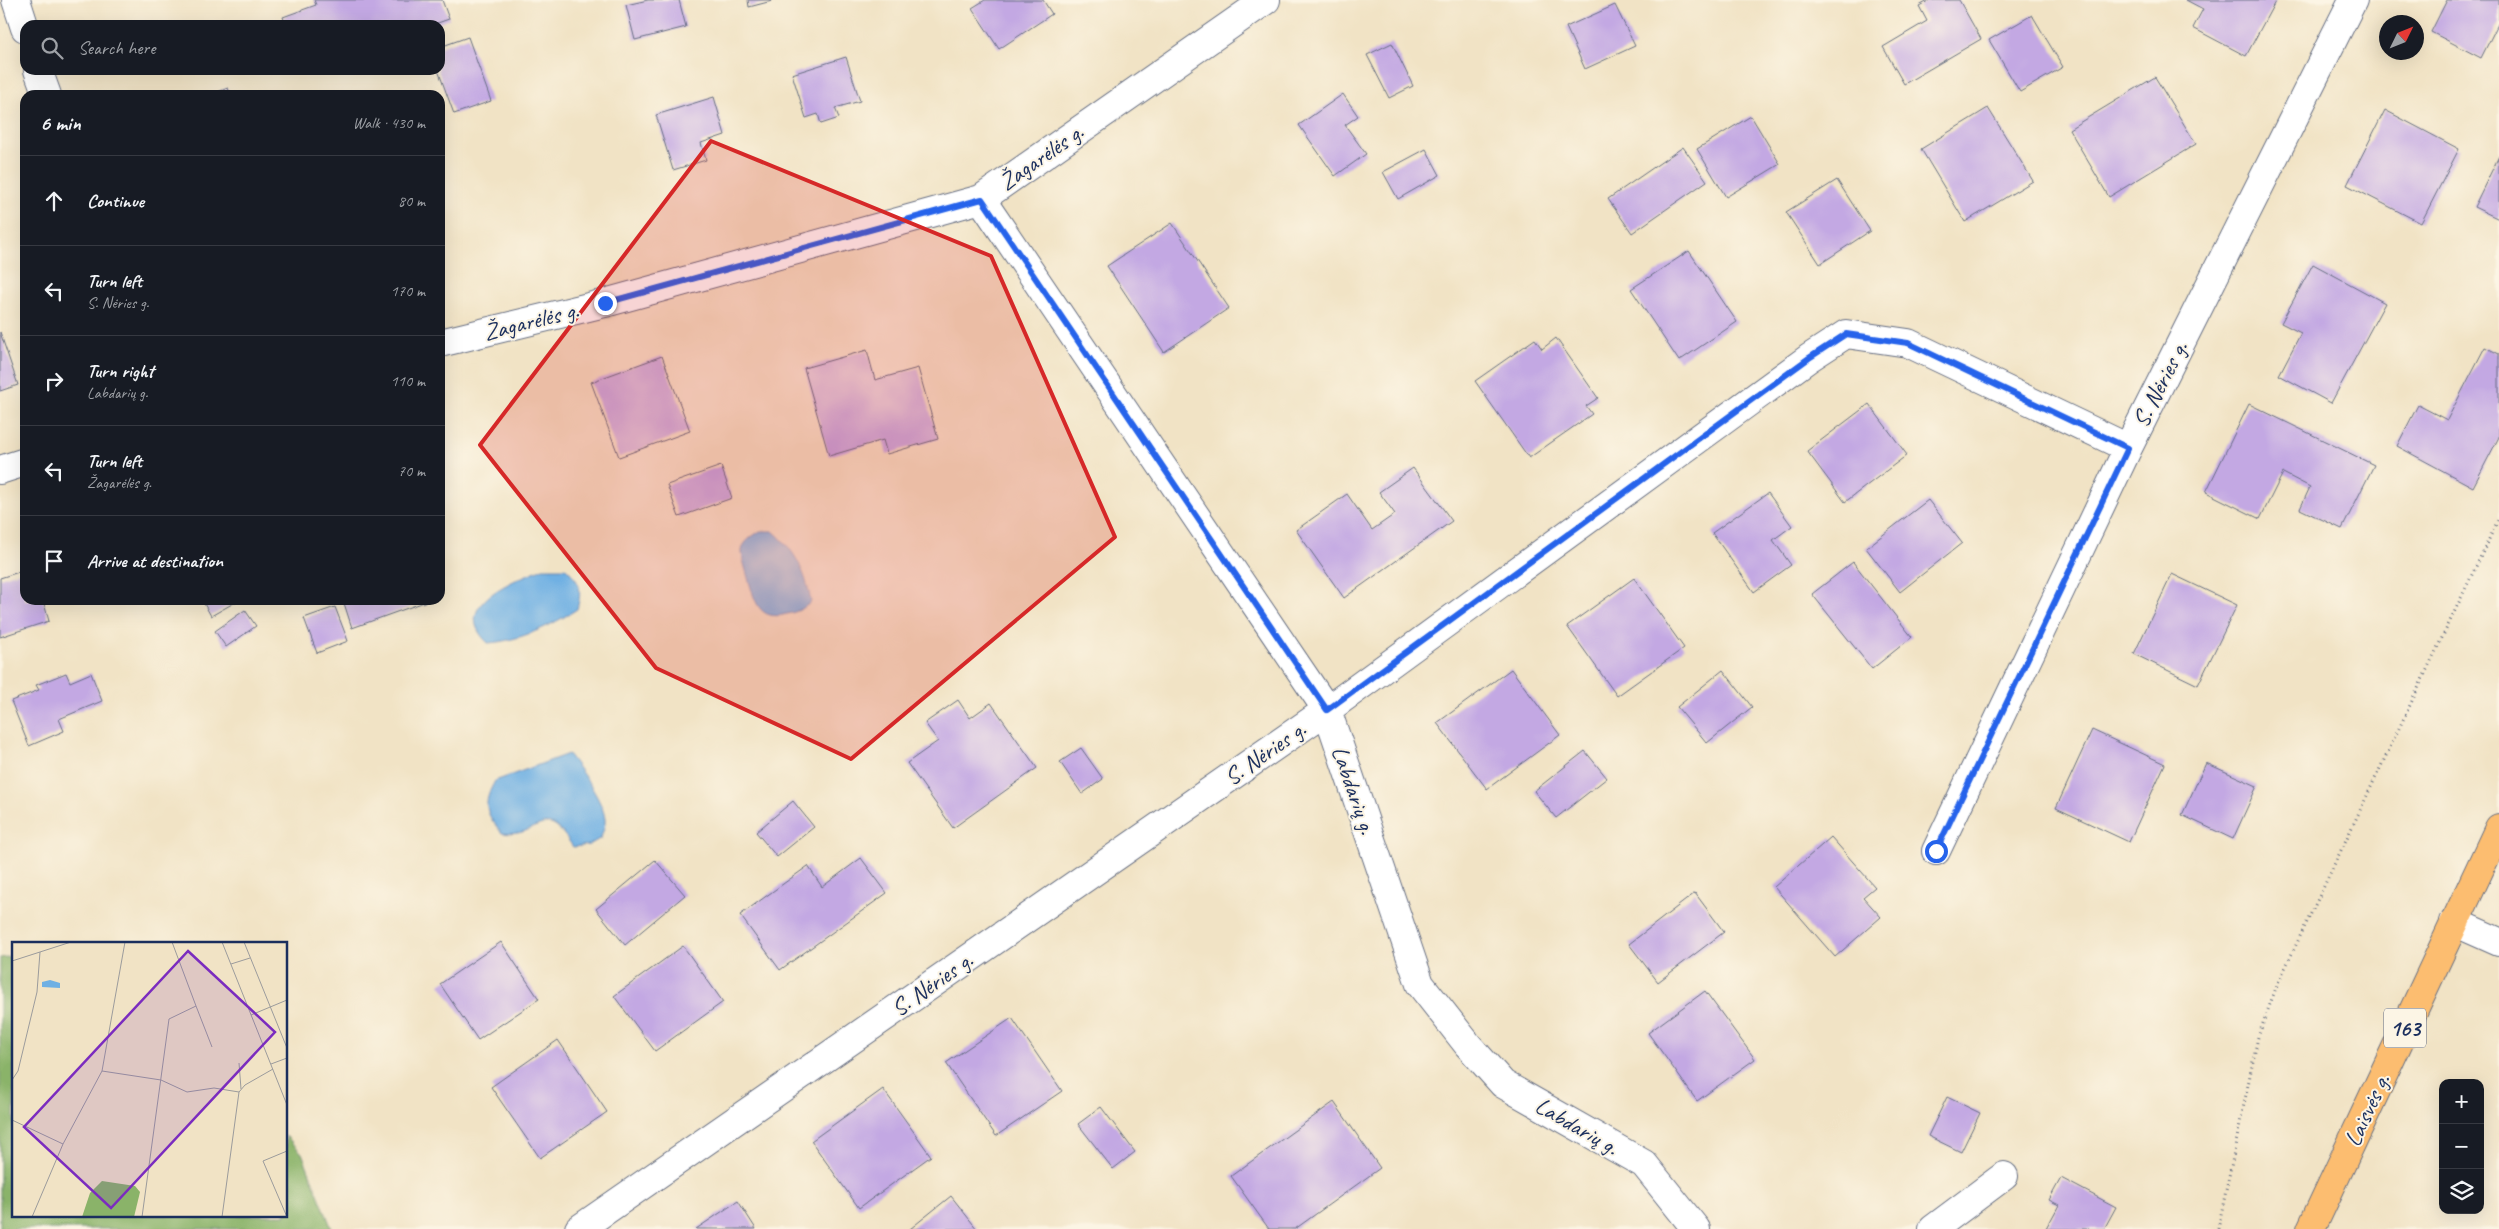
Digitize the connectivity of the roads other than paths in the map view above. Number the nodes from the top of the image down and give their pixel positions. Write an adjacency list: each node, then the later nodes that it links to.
1 (16, 0): 4 (street)
2 (1266, 0): 7 (street, Žagarėlės g.)
3 (2353, 0): 9 (street, S. Nėries g.)
4 (22, 20)
5 (40, 75): 6 (street)
6 (44, 90)
7 (982, 199): 8 (street, Žagarėlės g.); 12 (street, Labdarių g.)
8 (445, 342)
9 (2128, 448): 12 (street, S. Nėries g.); 14 (street)
10 (20, 464): 11 (street)
11 (0, 470)
12 (1327, 710): 18 (street, S. Nėries g.); 19 (street, Labdarių g.)
13 (2499, 828): 15 (main road, Laisvės g. / 163)
14 (1936, 851)
15 (2454, 922): 16 (street); 21 (main road, Laisvės g. / 163)
16 (2499, 942)
17 (2004, 1176): 20 (street)
18 (579, 1229)
19 (1696, 1229)
20 (1933, 1229)
21 (2311, 1229)

